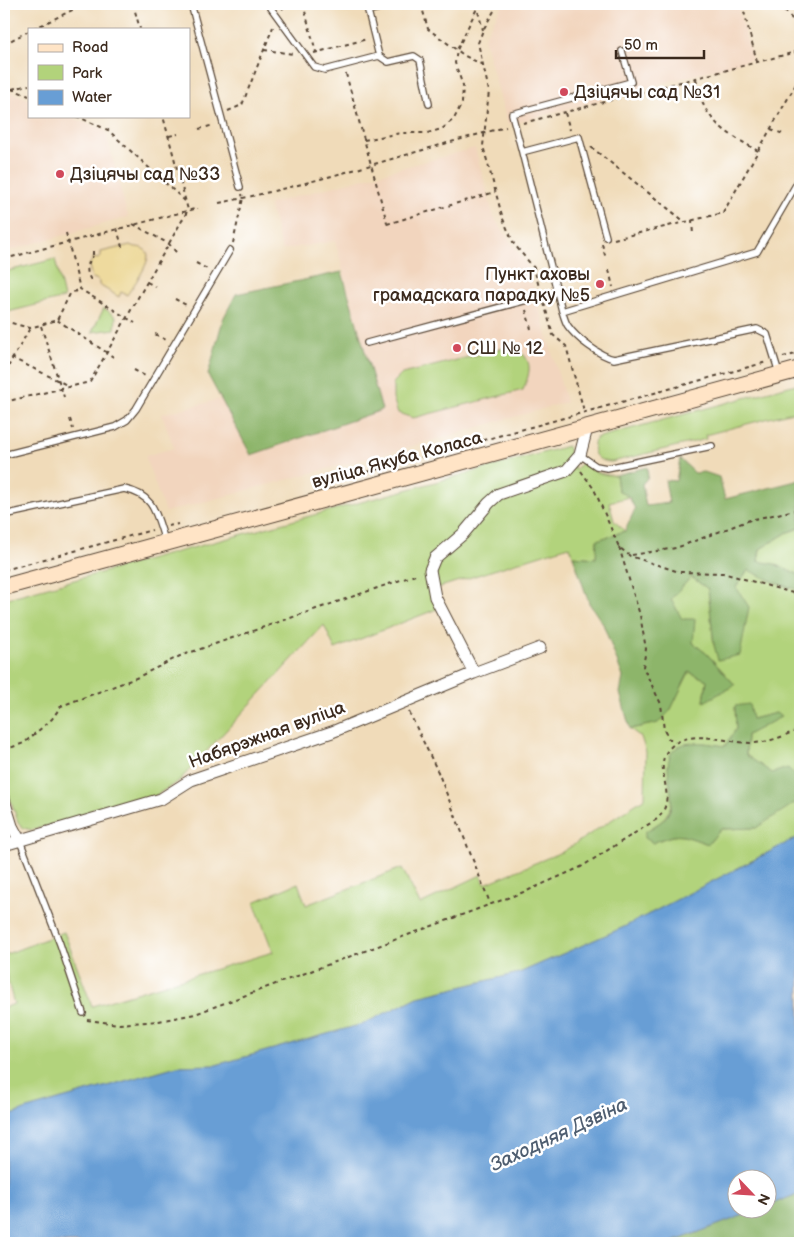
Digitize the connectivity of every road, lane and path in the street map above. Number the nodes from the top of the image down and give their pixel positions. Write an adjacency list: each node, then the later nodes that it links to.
1 (84, 4): 13 (path)
2 (133, 4): 14 (path)
3 (191, 4): 38 (lane)
4 (268, 4): 12 (lane)
5 (303, 4): 24 (path)
6 (395, 4): 18 (lane)
7 (421, 4): 21 (path)
8 (498, 4): 16 (path)
9 (742, 4): 27 (path)
10 (779, 4): 15 (path)
11 (477, 5): 16 (path); 21 (path)
12 (277, 16): 20 (path); 25 (lane)
13 (35, 28)
14 (140, 28)
15 (800, 28)
16 (483, 30): 29 (path)
17 (28, 32): 19 (path)
18 (374, 37): 24 (path); 26 (lane)
19 (4, 44)
20 (264, 50): 25 (path); 38 (path)
21 (457, 50): 29 (path)
22 (622, 51): 42 (lane)
23 (800, 51): 27 (path)
24 (316, 52): 25 (path)
25 (304, 55): 28 (lane)
26 (379, 56): 28 (lane); 36 (lane)
27 (757, 62): 31 (path)
28 (343, 65): 52 (path)
29 (483, 65): 45 (path)
30 (800, 77): 44 (path)
31 (696, 78): 37 (path); 50 (path)
32 (28, 85): 34 (path)
33 (4, 86): 34 (path)
34 (12, 89): 35 (path)
35 (28, 96)
36 (429, 104)
37 (565, 112): 42 (path); 49 (path)
38 (221, 114): 41 (lane)
39 (81, 118): 57 (path)
40 (164, 118): 48 (path)
41 (223, 123): 43 (path); 54 (lane)
42 (515, 125): 45 (path); 51 (lane)
43 (199, 129)
44 (771, 129): 47 (path); 50 (path)
45 (485, 132): 52 (path); 55 (path)
46 (178, 134): 48 (path)
47 (783, 134)
48 (169, 136): 57 (path)
49 (575, 137): 51 (lane); 62 (path); 67 (lane)
50 (758, 151): 61 (path)
51 (522, 152): 83 (lane)
52 (371, 164): 55 (path); 56 (path)
53 (800, 178): 84 (lane)
54 (240, 188): 56 (path)
55 (495, 192): 85 (path)
56 (242, 198): 58 (path); 71 (path)
57 (186, 202): 60 (path)
58 (219, 203)
59 (198, 208): 60 (path)
60 (188, 210): 63 (path); 69 (path)
61 (692, 220): 62 (path); 66 (path)
62 (685, 222): 75 (path)
63 (133, 224): 64 (path); 69 (path)
64 (117, 228): 68 (path); 70 (path)
65 (66, 234): 68 (path)
66 (693, 235)
67 (606, 237)
68 (69, 242): 74 (path); 82 (path)
69 (169, 244): 73 (path); 80 (path)
70 (122, 247)
71 (230, 250): 78 (lane)
72 (93, 251): 79 (path)
73 (176, 252)
74 (4, 258)
75 (606, 259)
76 (196, 263): 78 (path)
77 (609, 270): 84 (path)
78 (216, 274): 88 (lane)
79 (91, 280)
80 (147, 282): 81 (path); 90 (path)
81 (156, 287)
82 (80, 289): 90 (path); 91 (path)
83 (557, 292): 85 (lane); 89 (lane)
84 (616, 295): 89 (lane)
85 (542, 296): 98 (lane); 115 (path)
86 (175, 299): 88 (path)
87 (525, 308): 96 (path)
88 (195, 310): 99 (lane)
89 (562, 311): 105 (lane)
90 (126, 318): 93 (path); 102 (path)
91 (57, 320): 94 (path); 102 (path)
92 (4, 321): 95 (path)
93 (135, 323)
94 (41, 326): 95 (path); 109 (path)
95 (30, 328): 103 (path)
96 (531, 329)
97 (155, 334): 99 (path)
98 (367, 343)
99 (174, 345): 110 (lane)
100 (800, 353): 105 (path)
101 (4, 354): 103 (path)
102 (106, 354): 104 (path); 111 (path)
103 (13, 358): 108 (path); 109 (path)
104 (115, 358)
105 (778, 367): 106 (street, вуліца Якуба Коласа); 115 (path); 116 (street, вуліца Якуба Коласа)
106 (800, 369)
107 (134, 370): 110 (path)
108 (4, 374)
109 (58, 381): 111 (path); 112 (path)
110 (153, 381): 118 (lane)
111 (70, 386): 112 (path)
112 (61, 389): 113 (path); 114 (path)
113 (64, 397)
114 (4, 402)
115 (584, 412): 120 (path)
116 (587, 428): 119 (street); 125 (street, вуліца Якуба Коласа)
117 (712, 446): 119 (lane)
118 (4, 456)
119 (577, 458): 126 (path); 129 (street)
120 (307, 488)
121 (800, 509): 127 (path)
122 (4, 515): 124 (lane)
123 (184, 522): 124 (path)
124 (161, 527): 125 (lane); 128 (path)
125 (166, 543): 130 (street, вуліца Якуба Коласа)
126 (618, 546): 127 (path); 136 (path)
127 (630, 556): 131 (path)
128 (4, 570)
129 (430, 570): 133 (street); 137 (path)
130 (4, 588)
131 (800, 595)
132 (540, 648): 133 (street, Набярэжная вуліца)
133 (474, 673): 134 (street, Набярэжная вуліца)
134 (405, 703): 139 (street, Набярэжная вуліца); 141 (path)
135 (800, 729): 136 (path)
136 (675, 742): 141 (path)
137 (4, 750)
138 (4, 800): 139 (street)
139 (20, 841): 140 (street, Набярэжная вуліца); 142 (lane)
140 (4, 845)
141 (491, 904): 143 (path)
142 (83, 1013)
143 (86, 1020)

